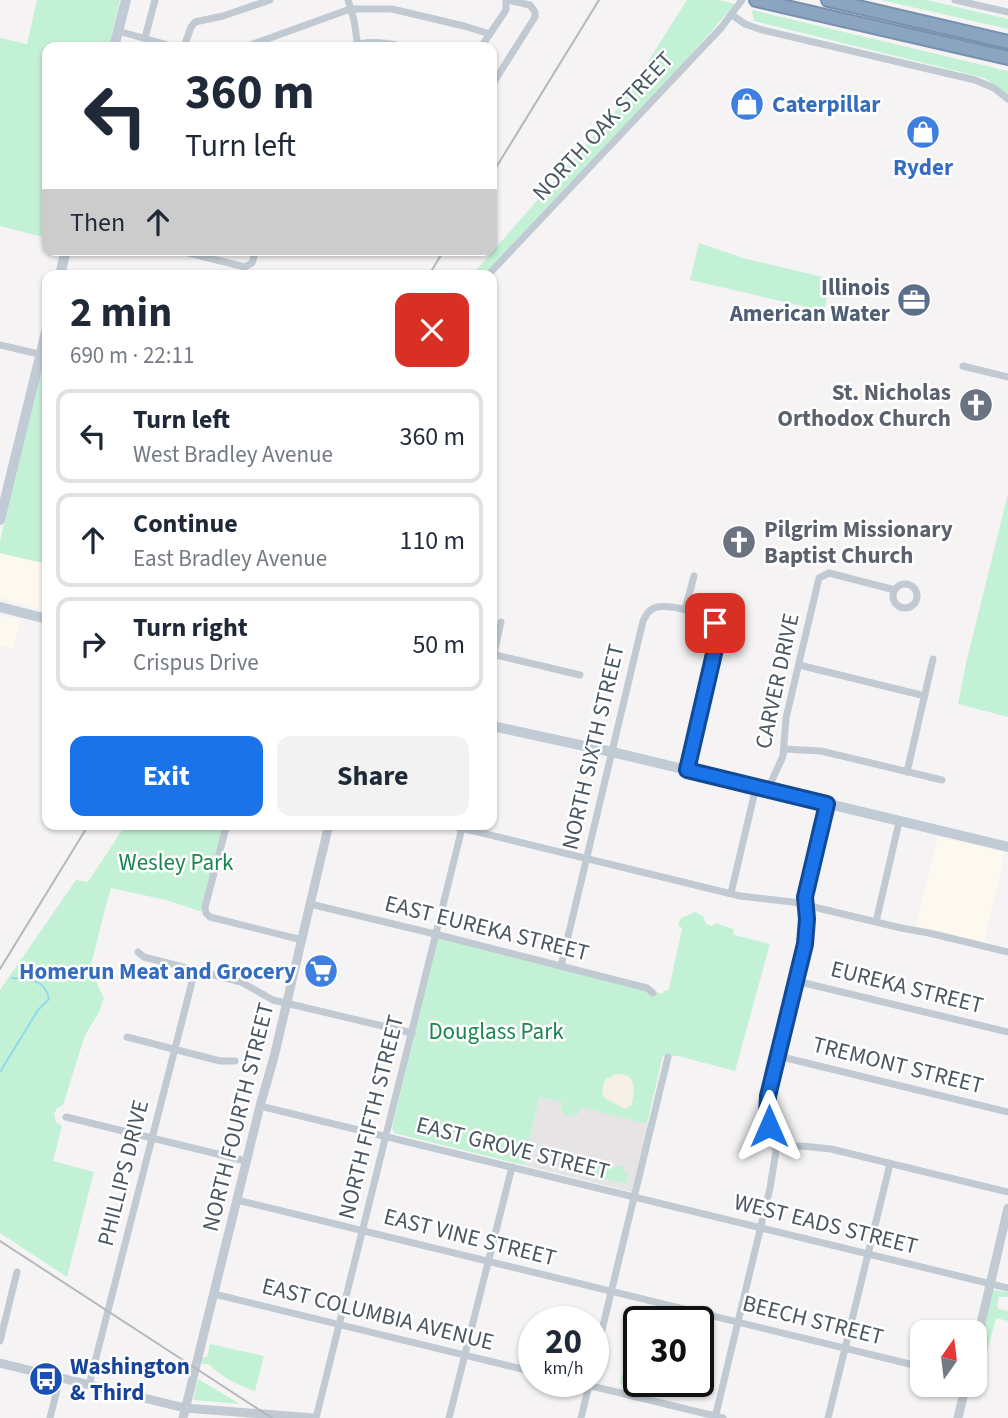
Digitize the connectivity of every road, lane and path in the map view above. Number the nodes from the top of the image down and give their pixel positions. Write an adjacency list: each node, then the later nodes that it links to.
1 (125, 0): 13 (main road)
2 (155, 0): 15 (street)
3 (270, 0): 18 (street)
4 (348, 0): 10 (street)
5 (506, 0): 14 (street); 24 (street)
6 (742, 0): 12 (street, NORTH OAK STREET)
7 (828, 0): 22 (highway)
8 (955, 0): 11 (street)
9 (762, 1): 23 (highway)
10 (350, 9): 14 (street); 19 (street); 20 (street)
11 (1008, 12)
12 (732, 15): 25 (street); 28 (street, NORTH OAK STREET)
13 (118, 31): 15 (street); 16 (main road)
14 (489, 34): 21 (street)
15 (145, 38): 17 (street)
16 (115, 42)
17 (158, 42)
18 (186, 42)
19 (259, 42)
20 (357, 42)
21 (484, 42)
22 (1008, 42)
23 (1008, 58)
24 (497, 75)
25 (1008, 99)
26 (209, 256): 27 (street)
27 (254, 256)
28 (493, 270)
29 (0, 345): 30 (street)
30 (42, 356)
31 (42, 362): 34 (main road)
32 (963, 366): 33 (street)
33 (1008, 377)
34 (0, 520)
35 (694, 576): 38 (street)
36 (895, 590): 44 (street, CARVER DRIVE)
37 (0, 607): 39 (main road)
38 (685, 610): 49 (street, NORTH SIXTH STREET); 50 (street)
39 (42, 617)
40 (501, 622): 41 (street)
41 (497, 638)
42 (497, 658): 45 (street)
43 (933, 659): 46 (street)
44 (799, 665): 46 (street); 48 (street, CARVER DRIVE)
45 (580, 675)
46 (925, 695): 51 (street)
47 (497, 727): 49 (main road)
48 (784, 749): 51 (street); 54 (street, CARVER DRIVE)
49 (612, 752): 50 (main road); 62 (street, NORTH SIXTH STREET)
50 (687, 770): 53 (main road)
51 (907, 772): 52 (street)
52 (942, 780)
53 (756, 787): 54 (main road); 63 (street)
54 (768, 789): 55 (main road)
55 (827, 804): 56 (main road); 65 (street)
56 (899, 822): 61 (main road); 66 (street)
57 (225, 830): 68 (street)
58 (328, 830): 64 (street, NORTH FOURTH STREET)
59 (461, 830): 67 (street, NORTH FIFTH STREET)
60 (477, 830): 62 (street)
61 (1008, 847)
62 (587, 859): 63 (street); 71 (street, NORTH SIXTH STREET)
63 (731, 893): 65 (street)
64 (310, 904): 67 (street, EAST EUREKA STREET); 68 (street, NORTH FOURTH STREET)
65 (806, 905): 66 (street); 73 (street)
66 (876, 922): 70 (street)
67 (435, 934): 71 (street, EAST EUREKA STREET); 77 (street, NORTH FIFTH STREET)
68 (302, 940): 75 (street, NORTH FOURTH STREET)
69 (138, 952): 72 (street)
70 (1008, 952)
71 (561, 965): 74 (street, EAST EUREKA STREET)
72 (195, 970): 75 (street); 79 (street, PHILLIPS DRIVE)
73 (796, 981): 76 (street, EUREKA STREET); 80 (street)
74 (653, 993)
75 (287, 1003): 77 (street); 83 (street, NORTH FOURTH STREET)
76 (1008, 1032)
77 (412, 1033): 86 (street, NORTH FIFTH STREET)
78 (127, 1037): 79 (street)
79 (175, 1050): 82 (street); 87 (street, PHILLIPS DRIVE)
80 (778, 1056): 84 (street, TREMONT STREET); 88 (street)
81 (668, 1058): 93 (street)
82 (235, 1061)
83 (260, 1106): 86 (street, EAST GROVE STREET); 89 (street, NORTH FOURTH STREET)
84 (1008, 1112)
85 (66, 1117): 87 (street)
86 (386, 1137): 91 (street, EAST GROVE STREET); 97 (street, NORTH FIFTH STREET)
87 (152, 1138): 89 (street); 116 (street, PHILLIPS DRIVE)
88 (776, 1148): 90 (street); 96 (street)
89 (246, 1161): 94 (street, NORTH FOURTH STREET)
90 (890, 1164): 92 (street); 98 (street)
91 (512, 1167): 93 (street, EAST GROVE STREET); 99 (street)
92 (1008, 1192)
93 (635, 1197): 96 (street, WEST EADS STREET); 103 (street)
94 (237, 1200): 97 (street, EAST VINE STREET); 104 (street, NORTH FOURTH STREET)
95 (1008, 1208): 101 (street)
96 (760, 1228): 98 (street, WEST EADS STREET); 107 (street)
97 (363, 1231): 99 (street, EAST VINE STREET); 108 (street, NORTH FIFTH STREET)
98 (867, 1254): 101 (street, WEST EADS STREET); 110 (street)
99 (488, 1261): 103 (street, EAST VINE STREET); 111 (street)
100 (17, 1272): 109 (street)
101 (990, 1284): 102 (street, WEST EADS STREET); 106 (street)
102 (1008, 1288)
103 (612, 1291): 105 (street); 107 (street, BEECH STREET)
104 (214, 1294): 108 (street, EAST COLUMBIA AVENUE); 120 (street, NORTH FOURTH STREET)
105 (608, 1306)
106 (982, 1320)
107 (738, 1321): 110 (street, BEECH STREET); 121 (street)
108 (340, 1324): 111 (street, EAST COLUMBIA AVENUE); 123 (street, NORTH FIFTH STREET)
109 (0, 1341)
110 (845, 1348): 113 (street, BEECH STREET); 126 (street)
111 (464, 1354): 114 (street, EAST COLUMBIA AVENUE); 124 (street)
112 (0, 1363): 115 (street)
113 (910, 1364)
114 (518, 1368)
115 (60, 1378): 116 (street); 122 (street)
116 (89, 1385): 120 (street)
117 (609, 1388): 121 (street)
118 (586, 1397): 125 (street)
119 (963, 1397): 127 (street)
120 (184, 1413): 123 (street)
121 (718, 1417)
122 (50, 1418)
123 (315, 1418)
124 (449, 1418)
125 (581, 1418)
126 (828, 1418)
127 (958, 1418)

